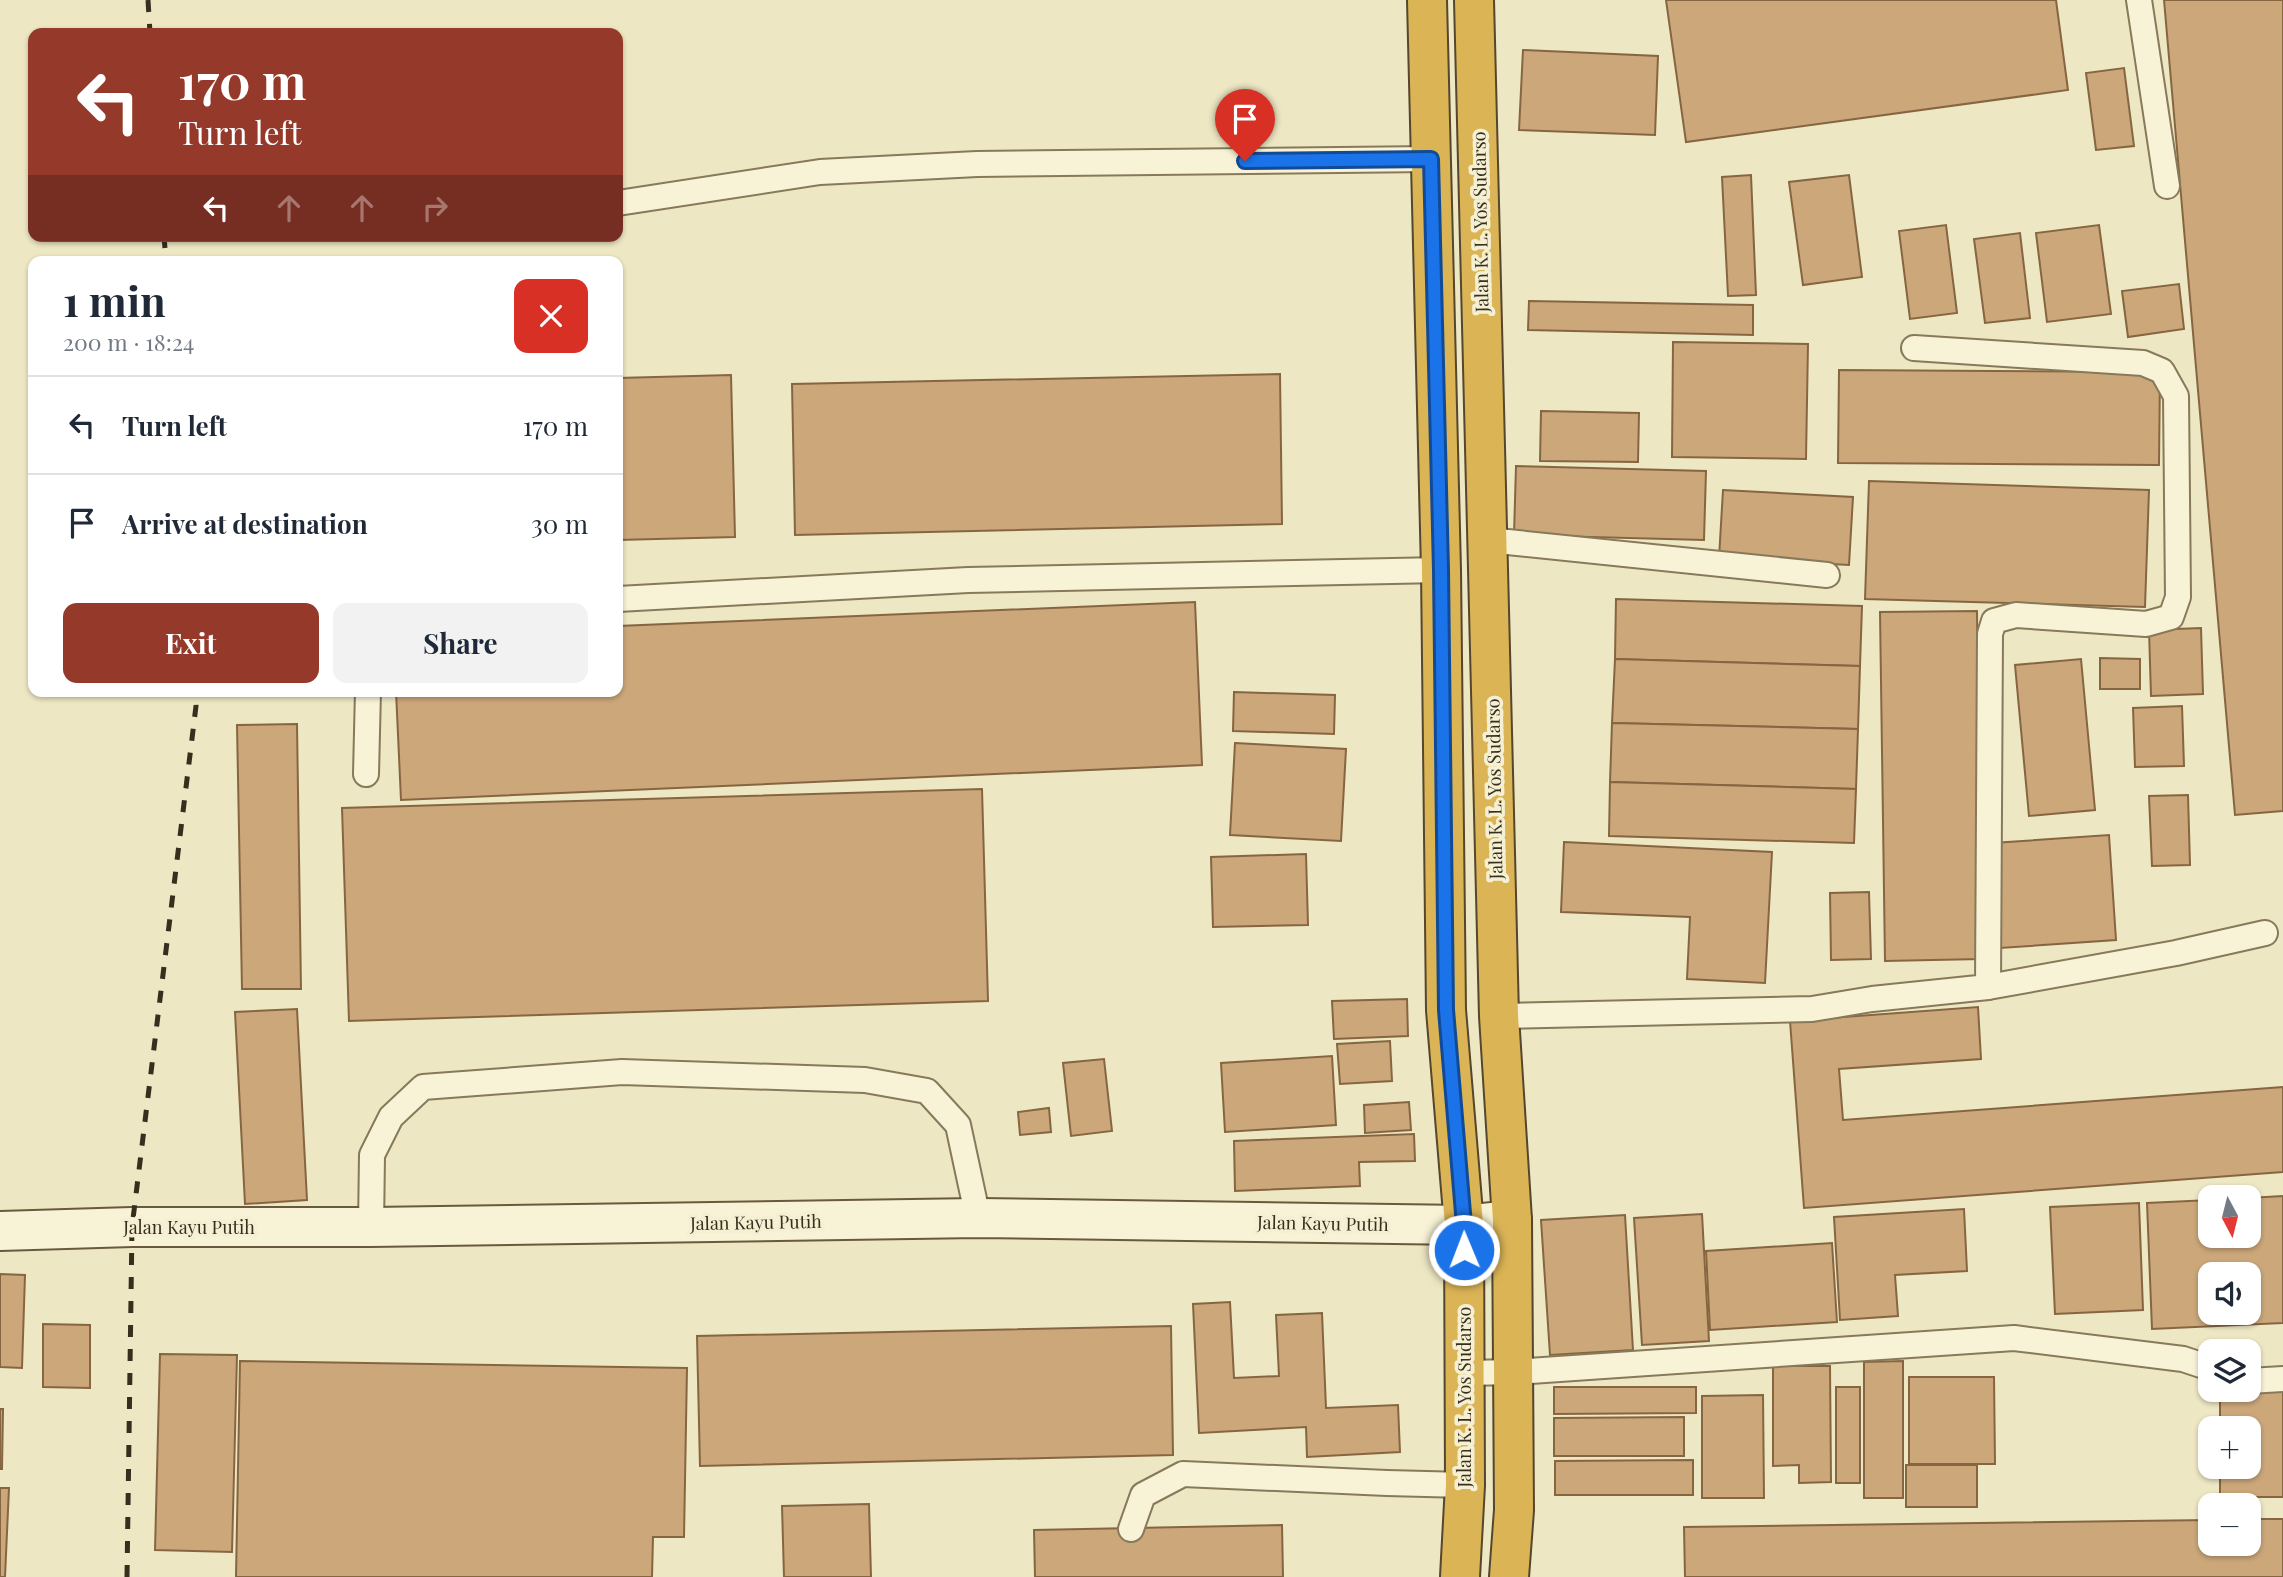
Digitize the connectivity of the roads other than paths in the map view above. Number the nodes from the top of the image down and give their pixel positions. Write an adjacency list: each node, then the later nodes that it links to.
1 (1427, 0): 4 (highway, Jalan K. L. Yos Sudarso)
2 (1475, 0): 8 (highway, Jalan K. L. Yos Sudarso)
3 (2139, 0): 5 (lane)
4 (1431, 159): 6 (lane); 9 (highway, Jalan K. L. Yos Sudarso)
5 (2167, 186)
6 (623, 202)
7 (1914, 348): 15 (lane)
8 (1488, 540): 10 (lane); 16 (highway, Jalan K. L. Yos Sudarso)
9 (1441, 570): 11 (lane); 19 (highway, Jalan K. L. Yos Sudarso)
10 (1827, 575)
11 (623, 599)
12 (368, 697): 13 (lane)
13 (366, 774)
14 (2265, 933): 15 (lane)
15 (1988, 987): 16 (lane)
16 (1499, 1016): 18 (highway, Jalan K. L. Yos Sudarso)
17 (978, 1219): 19 (street, Jalan Kayu Putih); 20 (street, Jalan Kayu Putih); 20 (lane)
18 (1512, 1220): 19 (street, Jalan Kayu Putih); 23 (highway, Jalan K. L. Yos Sudarso)
19 (1464, 1225): 24 (highway, Jalan K. L. Yos Sudarso)
20 (371, 1227): 21 (street, Jalan Kayu Putih)
21 (0, 1231)
22 (2198, 1364): 23 (lane)
23 (1515, 1372): 24 (lane); 30 (highway, Jalan K. L. Yos Sudarso)
24 (1465, 1373): 27 (highway, Jalan K. L. Yos Sudarso)
25 (2283, 1380): 26 (lane)
26 (2261, 1381)
27 (1465, 1485): 28 (lane); 29 (highway, Jalan K. L. Yos Sudarso)
28 (1131, 1529)
29 (1460, 1577)
30 (1509, 1577)

